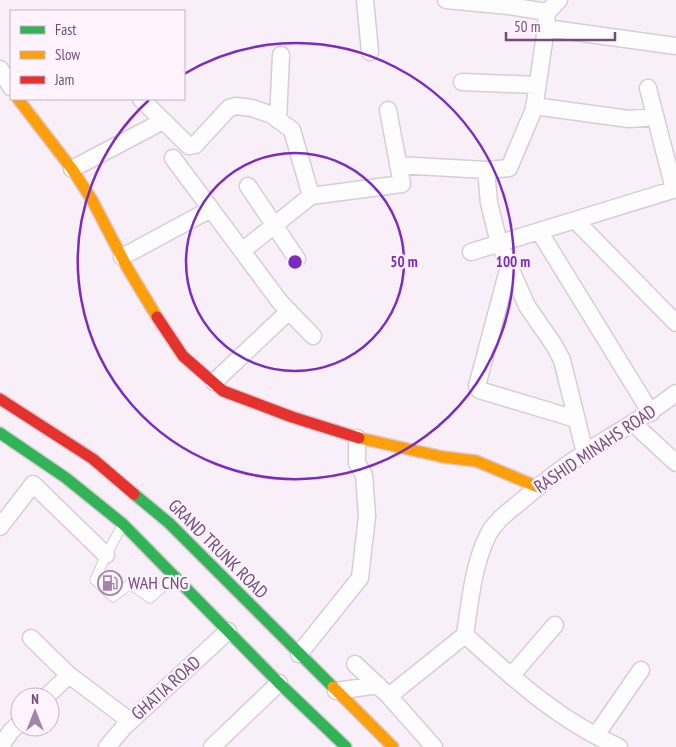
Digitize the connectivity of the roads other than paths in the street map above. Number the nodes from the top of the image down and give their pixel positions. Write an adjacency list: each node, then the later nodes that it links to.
1 (364, 0): 7 (street)
2 (446, 0): 4 (street)
3 (559, 0): 5 (street)
4 (509, 3): 5 (street)
5 (546, 20): 6 (street); 12 (street)
6 (676, 46)
7 (370, 52)
8 (281, 56): 19 (street)
9 (0, 69): 11 (street)
10 (462, 82): 12 (street)
11 (10, 85)
12 (537, 85): 16 (street)
13 (648, 88): 18 (street)
14 (23, 100): 23 (main road)
15 (142, 100): 20 (street)
16 (534, 106): 18 (street); 24 (street)
17 (388, 110): 22 (street)
18 (655, 117): 26 (street)
19 (278, 120): 20 (street); 27 (street)
20 (163, 121): 23 (street)
21 (173, 158): 28 (street)
22 (398, 165): 24 (street); 27 (street)
23 (72, 169): 35 (main road)
24 (486, 170): 32 (street)
25 (248, 186): 30 (street)
26 (675, 189): 29 (street)
27 (311, 196): 30 (street)
28 (211, 209): 33 (street); 35 (street)
29 (575, 220): 31 (street); 39 (street)
30 (275, 225): 33 (street); 36 (street)
31 (539, 231): 32 (street); 44 (street)
32 (499, 243): 34 (street); 37 (street)
33 (242, 251): 38 (street)
34 (471, 252)
35 (122, 257): 41 (main road)
36 (297, 259)
37 (509, 266): 45 (street); 45 (street)
38 (288, 311): 40 (street); 41 (street)
39 (676, 323)
40 (312, 336)
41 (214, 382): 48 (main road)
42 (676, 394): 44 (street, RASHID MINAHS ROAD)
43 (0, 398): 60 (main road, GRAND TRUNK ROAD)
44 (651, 413): 46 (street, RASHID MINAHS ROAD)
45 (576, 418): 49 (street)
46 (633, 423): 49 (street, RASHID MINAHS ROAD); 50 (street)
47 (0, 433): 52 (main road)
48 (357, 438): 51 (main road); 60 (street)
49 (585, 453): 51 (street, RASHID MINAHS ROAD)
50 (676, 463)
51 (538, 487): 58 (street, RASHID MINAHS ROAD)
52 (123, 524): 54 (lane); 55 (main road)
53 (0, 527): 54 (street)
54 (106, 555): 55 (lane)
55 (175, 576): 57 (main road)
56 (556, 625): 64 (street)
57 (228, 631): 65 (main road); 69 (street, GHATIA ROAD)
58 (465, 635): 64 (street); 67 (street)
59 (31, 638): 63 (street)
60 (299, 654): 68 (main road, GRAND TRUNK ROAD)
61 (355, 664): 67 (street)
62 (640, 670): 71 (street)
63 (69, 675): 66 (street); 69 (street)
64 (511, 676): 71 (street)
65 (279, 683): 74 (street); 75 (main road)
66 (56, 687)
67 (384, 690): 68 (street); 77 (street)
68 (336, 691): 76 (main road, GRAND TRUNK ROAD)
69 (130, 721): 73 (street, GHATIA ROAD)
70 (10, 732): 72 (street)
71 (596, 735): 78 (street)
72 (0, 747)
73 (107, 747)
74 (212, 747)
75 (346, 747)
76 (393, 747)
77 (434, 747)
78 (619, 747)

